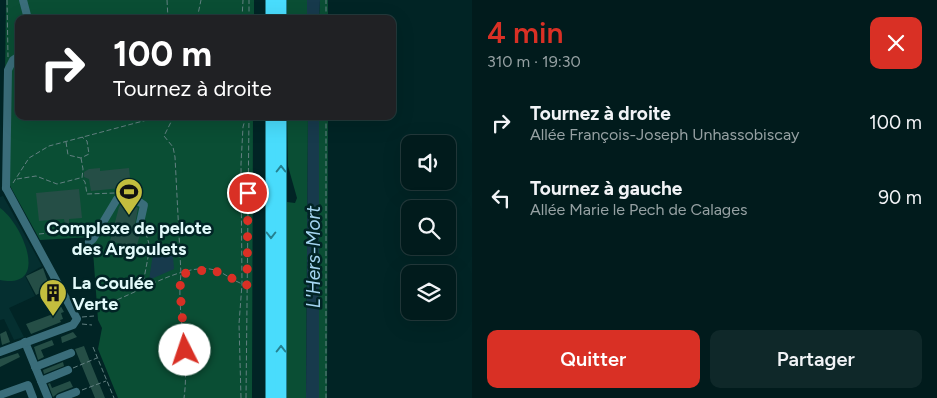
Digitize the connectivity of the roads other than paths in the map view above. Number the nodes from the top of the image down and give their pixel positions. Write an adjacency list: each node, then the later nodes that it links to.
1 (23, 0): 4 (street)
2 (271, 0): 5 (highway)
3 (281, 0): 6 (highway)
4 (27, 15)
5 (271, 15)
6 (281, 15)
7 (15, 59): 10 (street)
8 (271, 120): 24 (highway, one-way to 24)
9 (281, 120): 25 (highway, one-way to 9)
10 (3, 190): 13 (street)
11 (140, 223): 12 (street)
12 (88, 242)
13 (26, 342): 14 (street); 16 (street)
14 (0, 352)
15 (72, 353): 16 (street)
16 (35, 367): 18 (street)
17 (68, 370): 18 (street)
18 (41, 381): 22 (street)
19 (76, 392): 23 (street)
20 (0, 395): 21 (street)
21 (32, 398)
22 (48, 398)
23 (60, 398)
24 (270, 398)
25 (281, 398)

